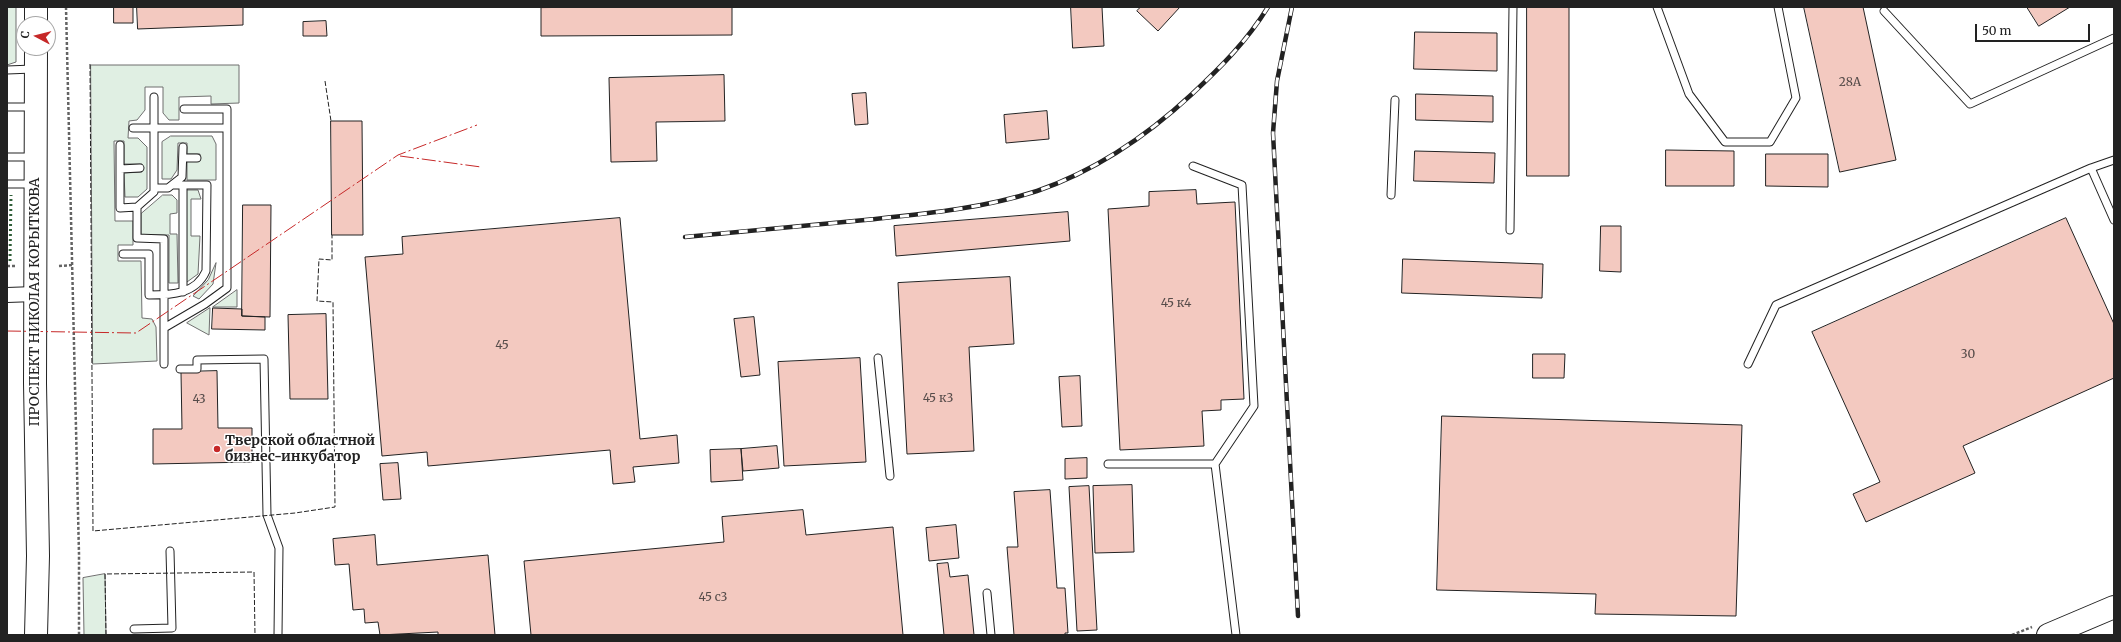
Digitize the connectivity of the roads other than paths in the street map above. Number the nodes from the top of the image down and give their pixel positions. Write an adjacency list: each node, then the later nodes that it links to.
1 (1513, 7): 35 (lane)
2 (1657, 7): 3 (lane)
3 (1778, 7)
4 (1884, 11): 5 (lane)
5 (2114, 38)
6 (36, 59): 7 (lane); 11 (main road, ПРОСПЕКТ НИКОЛАЯ КОРЫТКОВА)
7 (7, 70)
8 (154, 97): 14 (lane)
9 (1395, 100): 32 (lane)
10 (7, 107): 11 (lane)
11 (35, 108): 19 (main road, ПРОСПЕКТ НИКОЛАЯ КОРЫТКОВА)
12 (184, 109): 15 (lane)
13 (133, 128): 14 (lane)
14 (154, 128): 15 (lane); 31 (lane)
15 (227, 128): 41 (lane)
16 (120, 146): 26 (lane)
17 (183, 147): 20 (lane)
18 (7, 157): 19 (lane)
19 (35, 157): 28 (main road, ПРОСПЕКТ НИКОЛАЯ КОРЫТКОВА)
20 (182, 158): 21 (lane); 29 (lane)
21 (197, 158)
22 (2114, 160): 25 (lane)
23 (1193, 166): 47 (lane)
24 (140, 168): 26 (lane)
25 (2091, 168): 34 (lane); 44 (lane)
26 (120, 169): 33 (lane)
27 (7, 184): 28 (lane)
28 (35, 184): 38 (main road, ПРОСПЕКТ НИКОЛАЯ КОРЫТКОВА)
29 (172, 185): 30 (lane); 31 (lane)
30 (183, 185): 37 (lane); 37 (lane)
31 (154, 188): 33 (lane)
32 (1391, 195)
33 (137, 207): 40 (lane)
34 (2114, 220)
35 (1510, 230)
36 (123, 254): 40 (lane)
37 (183, 292): 40 (lane)
38 (35, 294): 39 (street); 50 (main road, ПРОСПЕКТ НИКОЛАЯ КОРЫТКОВА)
39 (7, 295)
40 (163, 295): 41 (lane)
41 (164, 328): 43 (lane)
42 (878, 358): 48 (lane)
43 (164, 364)
44 (1748, 364)
45 (180, 369): 56 (lane)
46 (1108, 464): 47 (lane)
47 (1215, 464): 58 (lane)
48 (890, 476)
49 (170, 551): 53 (lane)
50 (38, 556): 54 (main road, ПРОСПЕКТ НИКОЛАЯ КОРЫТКОВА); 55 (main road, ПРОСПЕКТ НИКОЛАЯ КОРЫТКОВА)
51 (987, 593): 57 (lane)
52 (2114, 607): 59 (main road)
53 (134, 629)
54 (36, 635)
55 (50, 635)
56 (278, 635)
57 (992, 635)
58 (1236, 635)
59 (2048, 635)

